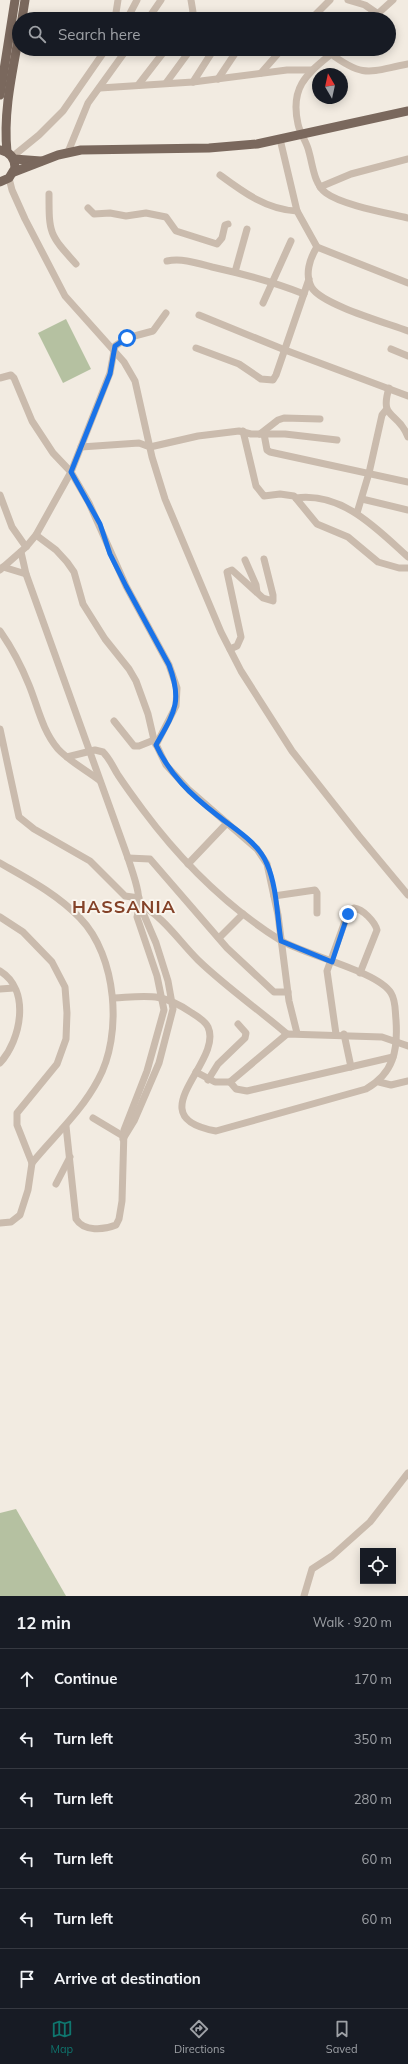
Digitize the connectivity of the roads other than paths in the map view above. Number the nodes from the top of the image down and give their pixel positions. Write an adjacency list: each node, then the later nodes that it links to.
1 (15, 0): 11 (main road)
2 (25, 0): 12 (main road)
3 (118, 0): 13 (street)
4 (137, 0): 14 (street)
5 (161, 0): 15 (street)
6 (191, 0): 16 (street)
7 (330, 0): 17 (street)
8 (348, 0): 10 (street)
9 (393, 0): 19 (street)
10 (359, 2): 18 (street)
11 (13, 12)
12 (23, 12)
13 (116, 12)
14 (131, 12)
15 (153, 12)
16 (193, 12)
17 (318, 12)
18 (370, 12)
19 (380, 12)
20 (12, 19): 39 (main road)
21 (16, 56): 44 (main road)
22 (101, 56): 44 (street)
23 (122, 56): 38 (street)
24 (161, 56): 37 (street)
25 (184, 56): 36 (street)
26 (210, 56): 35 (street)
27 (233, 56): 34 (street)
28 (276, 56): 33 (street)
29 (328, 56): 32 (street)
30 (338, 56): 31 (street)
31 (408, 64)
32 (311, 70): 33 (street); 41 (street)
33 (261, 73): 34 (street)
34 (218, 79): 35 (street)
35 (193, 82): 36 (street)
36 (166, 83): 37 (street)
37 (139, 84): 38 (street)
38 (100, 88): 43 (street)
39 (0, 95)
40 (408, 111): 41 (main road)
41 (302, 134): 42 (main road); 50 (street)
42 (280, 139): 43 (main road); 53 (street)
43 (68, 152): 46 (main road)
44 (8, 154): 46 (main road); 47 (main road)
45 (408, 159): 50 (street)
46 (42, 161): 47 (main road)
47 (12, 175): 49 (main road); 73 (street)
48 (220, 175): 53 (street)
49 (0, 182)
50 (320, 188): 54 (street)
51 (49, 194): 60 (street)
52 (88, 208): 55 (street)
53 (297, 211): 58 (street)
54 (408, 218)
55 (228, 224)
56 (246, 228): 61 (street)
57 (291, 241): 63 (street)
58 (318, 247): 62 (street); 64 (street)
59 (167, 261): 61 (street)
60 (76, 264)
61 (235, 272): 63 (street)
62 (309, 279): 65 (street); 69 (street)
63 (272, 282): 65 (street); 66 (street)
64 (408, 283)
65 (304, 294): 72 (street)
66 (263, 303)
67 (166, 313): 73 (street)
68 (199, 315): 72 (street)
69 (408, 331)
70 (196, 348): 72 (street)
71 (390, 349): 74 (street)
72 (285, 350): 76 (street)
73 (114, 351): 84 (street); 85 (street)
74 (408, 356)
75 (0, 378): 86 (street)
76 (389, 388): 77 (street); 78 (street)
77 (408, 396)
78 (386, 410): 82 (street); 87 (street)
79 (320, 419): 81 (street)
80 (243, 431): 81 (street); 84 (street); 90 (street)
81 (262, 434): 83 (street); 87 (street)
82 (408, 437)
83 (337, 440)
84 (150, 447): 85 (street); 104 (street)
85 (80, 450): 86 (street)
86 (71, 472): 94 (street); 107 (street)
87 (369, 473): 88 (street); 91 (street)
88 (408, 482)
89 (0, 495): 95 (street)
90 (296, 498): 93 (street); 100 (street)
91 (362, 499): 92 (street); 93 (street)
92 (408, 510)
93 (358, 513): 96 (street)
94 (36, 535): 95 (street); 107 (street)
95 (24, 550): 99 (street); 101 (street)
96 (408, 557)
97 (264, 559): 102 (street)
98 (245, 560): 102 (street)
99 (2, 568): 101 (street)
100 (408, 568)
101 (26, 574): 108 (street)
102 (257, 592): 104 (street)
103 (0, 631): 109 (street)
104 (230, 649): 115 (street)
105 (114, 721): 107 (street)
106 (0, 729): 117 (street)
107 (154, 742): 111 (street)
108 (90, 751): 109 (street); 110 (street); 114 (street)
109 (67, 757): 110 (street)
110 (99, 780): 112 (street)
111 (227, 823): 114 (street); 116 (street)
112 (128, 858): 117 (street); 121 (street)
113 (0, 863): 130 (street)
114 (188, 864): 119 (street)
115 (408, 895)
116 (274, 896): 118 (street); 122 (street)
117 (139, 904): 129 (street); 131 (street); 134 (street)
118 (317, 913)
119 (243, 914): 121 (street); 122 (street)
120 (0, 916): 153 (street)
121 (219, 938): 128 (street)
122 (281, 941): 123 (street); 128 (street)
123 (332, 962): 125 (street); 125 (street); 135 (street)
124 (0, 971): 126 (street)
125 (360, 973): 136 (street)
126 (14, 988): 127 (street); 141 (street)
127 (0, 989)
128 (288, 992): 133 (street)
129 (162, 997): 130 (street); 131 (street); 138 (street)
130 (114, 998): 150 (street)
131 (173, 1000): 139 (street); 143 (street)
132 (238, 1024): 144 (street)
133 (297, 1033): 134 (street); 135 (street)
134 (287, 1034): 146 (street)
135 (340, 1034): 136 (street); 142 (street)
136 (397, 1041): 137 (street); 140 (street)
137 (408, 1046)
138 (154, 1050): 139 (street); 148 (street)
139 (162, 1052): 148 (street)
140 (393, 1057): 142 (street); 147 (street)
141 (0, 1063)
142 (350, 1067): 146 (street)
143 (196, 1072): 144 (street); 147 (street)
144 (208, 1080): 146 (street)
145 (408, 1080): 147 (street)
146 (230, 1082)
147 (379, 1082)
148 (145, 1087): 151 (street)
149 (93, 1118): 151 (street)
150 (66, 1126): 152 (street); 153 (street)
151 (123, 1138): 152 (street)
152 (70, 1157): 154 (street)
153 (32, 1163): 155 (street)
154 (56, 1184)
155 (0, 1223)
156 (408, 1473): 157 (street)
157 (304, 1596)

